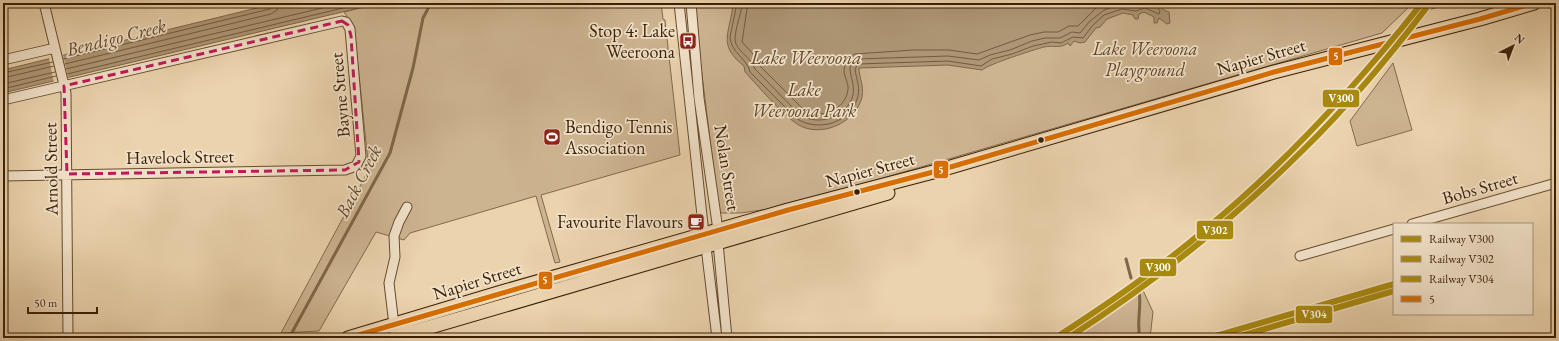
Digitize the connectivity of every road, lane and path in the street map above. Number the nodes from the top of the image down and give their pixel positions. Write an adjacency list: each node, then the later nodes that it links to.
1 (44, 3): 6 (street, Arnold Street)
2 (679, 3): 18 (street, Nolan Street)
3 (691, 3): 17 (street, Nolan Street)
4 (1534, 3): 5 (highway, Napier Street)
5 (1509, 5): 17 (highway, Napier Street)
6 (56, 52): 7 (street); 8 (street, Arnold Street)
7 (3, 60)
8 (64, 85): 9 (street); 10 (street, Bayne Street); 11 (street, Arnold Street)
9 (3, 100)
10 (356, 166): 11 (street, Havelock Street)
11 (67, 174): 12 (street, Havelock Street); 21 (street, Arnold Street)
12 (3, 176)
13 (1556, 182): 15 (street, Bobs Street)
14 (407, 207): 20 (street)
15 (1415, 223)
16 (1393, 229): 19 (street)
17 (718, 237): 18 (highway, Napier Street); 24 (street, Nolan Street)
18 (705, 240): 20 (highway, Napier Street); 23 (street, Nolan Street)
19 (1300, 256)
20 (393, 334): 22 (highway, Napier Street)
21 (68, 338)
22 (348, 338)
23 (717, 338)
24 (727, 338)

